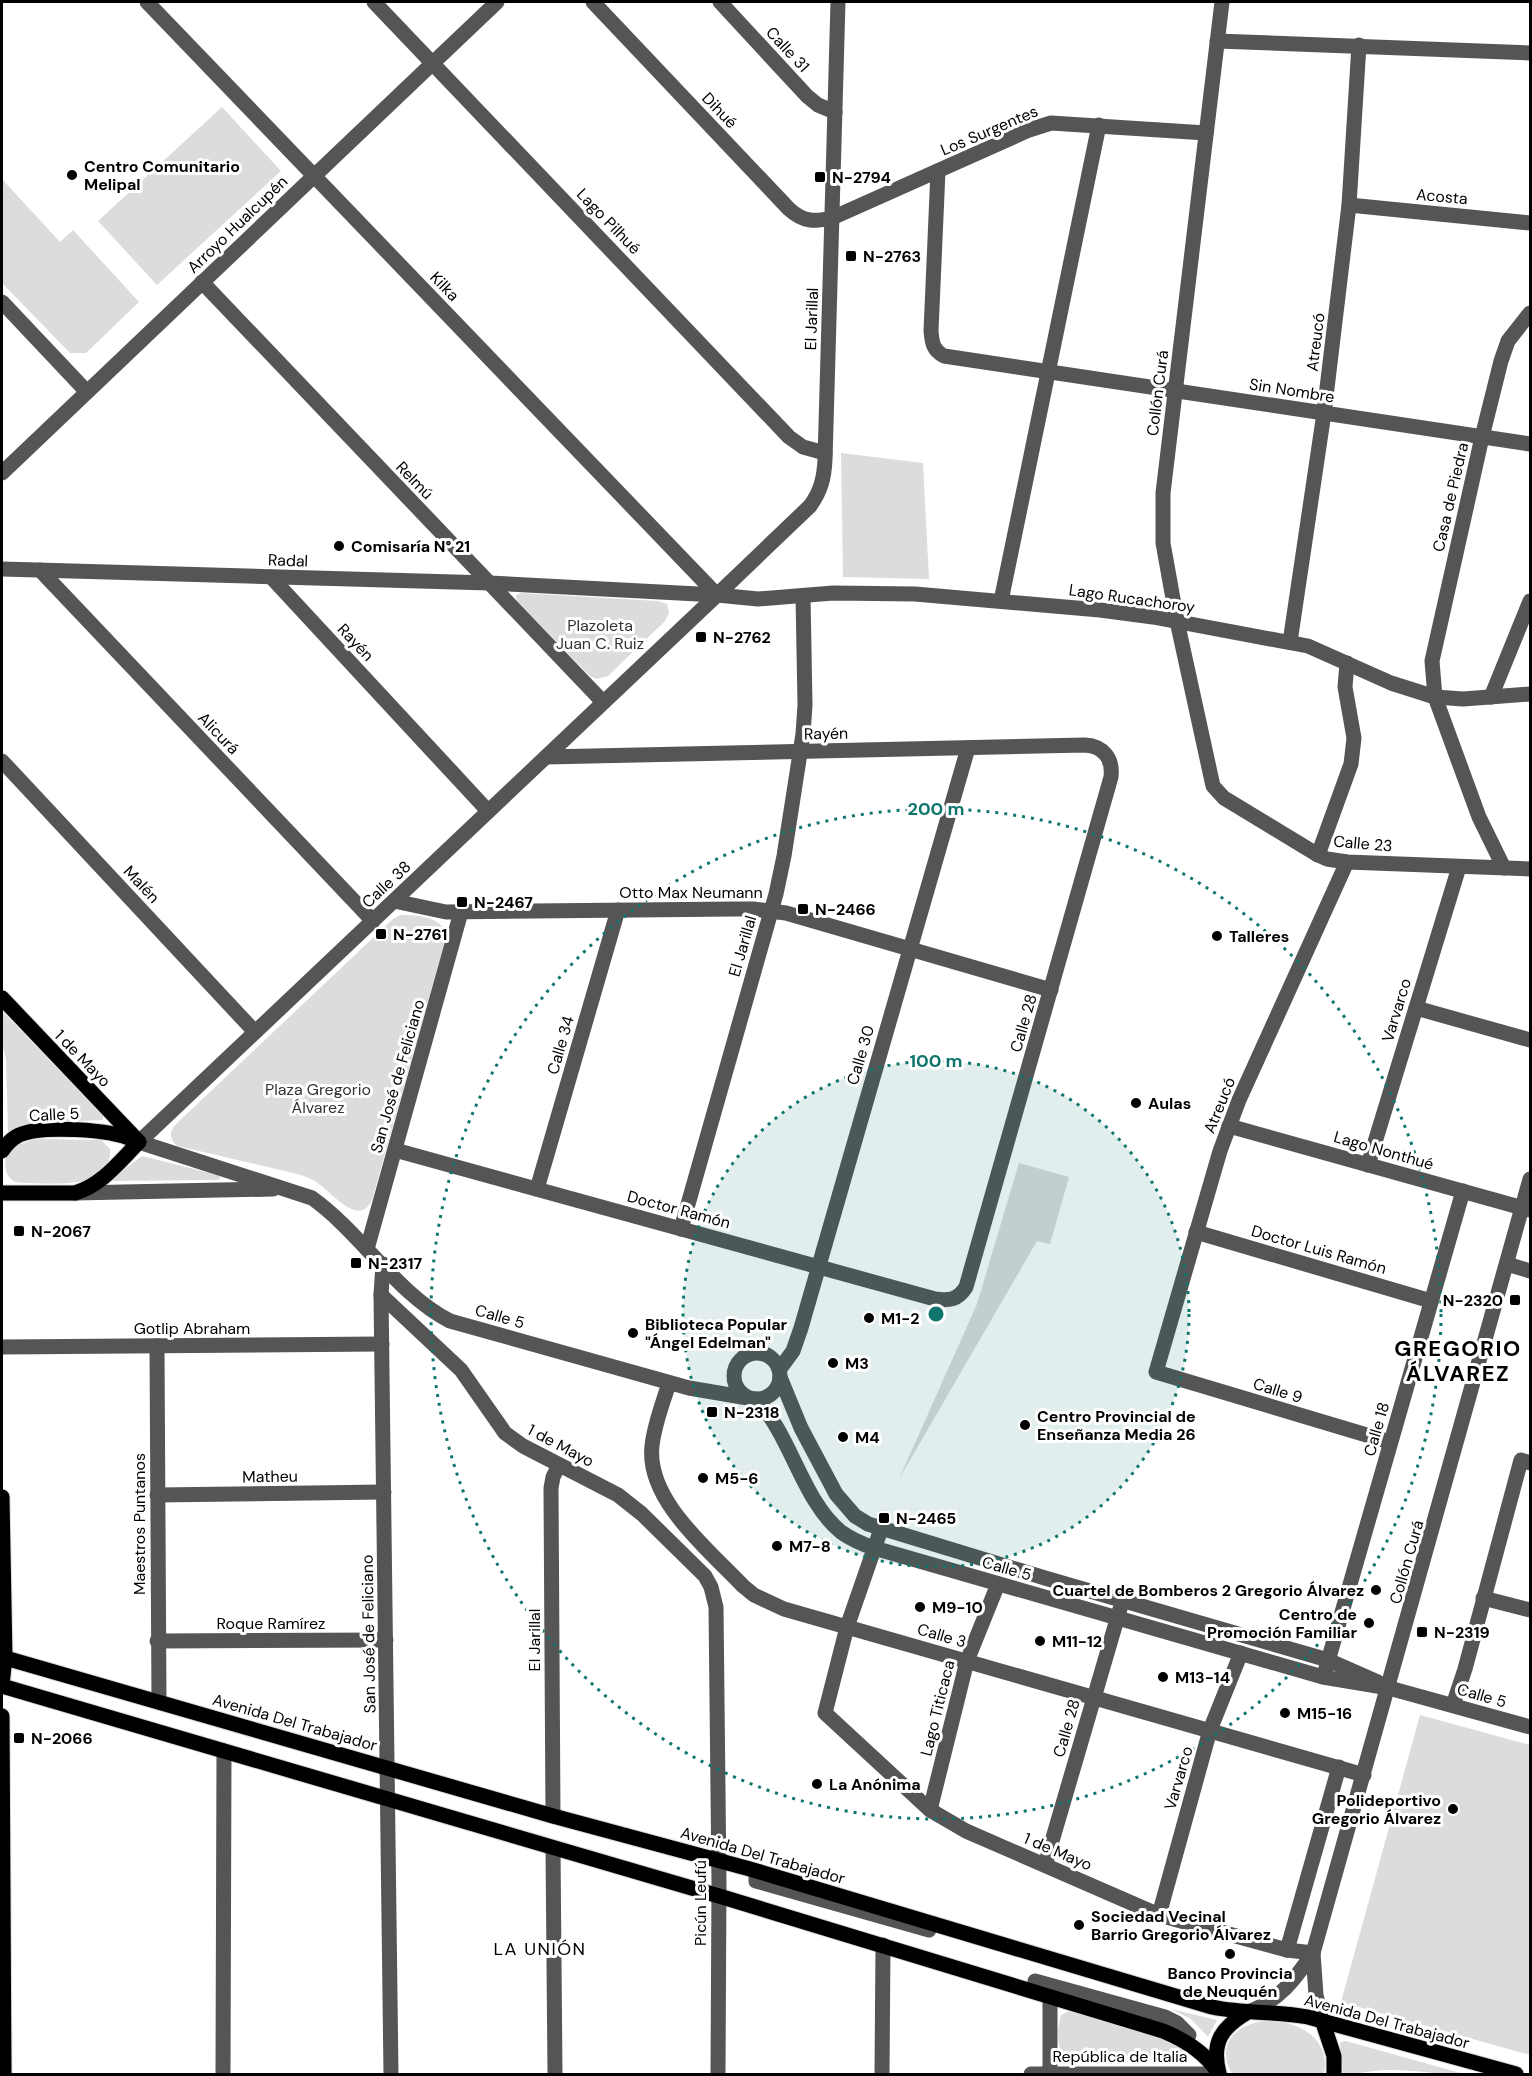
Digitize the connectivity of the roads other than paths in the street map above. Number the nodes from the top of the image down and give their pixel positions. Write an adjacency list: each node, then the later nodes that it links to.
1 (147, 2): 16 (street, Kilka)
2 (374, 2): 11 (street, Lago Pilhué)
3 (497, 2): 11 (street, Arroyo Hualcupén)
4 (593, 2): 18 (street, Dihué)
5 (720, 2): 12 (street, Calle 31)
6 (838, 2): 12 (street, El Jarillal)
7 (1222, 2): 8 (street, Collón Curá)
8 (1217, 41): 9 (street); 14 (street, Collón Curá)
9 (1359, 45): 10 (street); 17 (street, Atreucó)
10 (1530, 53)
11 (433, 63): 16 (street, Arroyo Hualcupén); 29 (street, Lago Pilhué)
12 (835, 112): 18 (street, El Jarillal)
13 (1099, 125): 14 (street, Los Surgentes); 15 (street, Los Surgentes); 23 (street)
14 (1206, 133): 24 (street, Collón Curá)
15 (938, 171): 18 (street, Los Surgentes); 23 (street, Sin Nombre)
16 (314, 175): 20 (street, Arroyo Hualcupén); 35 (street, Kilka)
17 (1349, 205): 19 (street, Acosta); 26 (street, Atreucó)
18 (832, 218): 29 (street, El Jarillal)
19 (1530, 222)
20 (201, 282): 25 (street, Arroyo Hualcupén); 34 (street, Relmú)
21 (2, 302): 25 (street)
22 (1530, 313): 27 (street, Casa de Piedra)
23 (1048, 372): 24 (street, Sin Nombre); 37 (street)
24 (1175, 391): 26 (street, Sin Nombre); 39 (street, Collón Curá)
25 (87, 392): 30 (street, Arroyo Hualcupén)
26 (1324, 413): 27 (street, Sin Nombre); 40 (street, Atreucó)
27 (1482, 437): 28 (street, Sin Nombre); 43 (street, Casa de Piedra)
28 (1530, 444)
29 (825, 453): 35 (street, El Jarillal)
30 (2, 473)
31 (2, 569): 32 (street, Radal)
32 (40, 570): 33 (street, Radal); 62 (street, Alicurá)
33 (271, 577): 34 (street, Radal); 52 (street, Rayén)
34 (489, 583): 35 (street, Radal); 45 (street, Relmú)
35 (717, 595): 36 (street, Lago Rucachoroy); 45 (street, Calle 38)
36 (803, 596): 37 (street, Lago Rucachoroy); 47 (street, El Jarillal)
37 (1001, 601): 39 (street, Lago Rucachoroy)
38 (1530, 601): 44 (street)
39 (1177, 621): 40 (street, Lago Rucachoroy); 51 (street, Collón Curá)
40 (1290, 642): 41 (street, Lago Rucachoroy)
41 (1347, 663): 43 (street, Lago Rucachoroy); 53 (street)
42 (1530, 694): 44 (street, Lago Rucachoroy)
43 (1435, 697): 44 (street, Lago Rucachoroy); 56 (street, Casa de Piedra)
44 (1491, 697)
45 (603, 702): 49 (street, Calle 38)
46 (968, 748): 47 (street, Rayén); 48 (street, Rayén); 63 (street, Calle 30)
47 (801, 751): 49 (street, Rayén); 60 (street, El Jarillal)
48 (1105, 753): 64 (street, Calle 28)
49 (546, 757): 52 (street, Calle 38)
50 (2, 761): 67 (street, Malén)
51 (1214, 786): 53 (street, Calle 23)
52 (488, 811): 58 (street, Calle 38)
53 (1318, 855): 54 (street, Calle 23)
54 (1347, 862): 55 (street, Calle 23); 69 (street, Atreucó)
55 (1459, 867): 56 (street, Calle 23); 66 (street, Varvarco)
56 (1504, 868): 57 (street, Calle 23)
57 (1530, 869)
58 (394, 901): 61 (street, Otto Max Neumann); 62 (street, Calle 38)
59 (618, 910): 60 (street, Otto Max Neumann); 61 (street, Otto Max Neumann); 76 (street, Calle 34)
60 (771, 910): 63 (street, Otto Max Neumann); 81 (street, El Jarillal)
61 (461, 912): 71 (street, San José de Feliciano)
62 (373, 921): 67 (street, Calle 38)
63 (910, 948): 64 (street, Otto Max Neumann); 86 (street, Calle 30)
64 (1051, 990): 89 (street, Calle 28)
65 (2, 998): 70 (main road, 1 de Mayo)
66 (1416, 1008): 68 (street); 73 (street, Varvarco)
67 (255, 1032): 70 (street, Calle 38)
68 (1530, 1040)
69 (1229, 1126): 73 (street, Lago Nonthué); 82 (street, Atreucó)
70 (139, 1142): 72 (main road, Calle 5); 75 (street, Calle 5); 79 (main road, Calle 38)
71 (395, 1150): 76 (street, Doctor Ramón); 83 (street, San José de Feliciano)
72 (2, 1151)
73 (1368, 1165): 77 (street, Lago Nonthué)
74 (1530, 1179): 80 (street, Collón Curá)
75 (286, 1189): 79 (street, Calle 5); 83 (street, Calle 5)
76 (537, 1189): 81 (street, Doctor Ramón)
77 (1463, 1191): 80 (street, Lago Nonthué); 90 (street, Calle 18)
78 (2, 1193): 79 (main road)
79 (75, 1193)
80 (1527, 1209): 85 (street, Collón Curá)
81 (681, 1229): 86 (street, Doctor Ramón)
82 (1196, 1232): 90 (street, Doctor Luis Ramón); 94 (street, Atreucó)
83 (367, 1249): 84 (street, Calle 5)
84 (383, 1264): 88 (street, San José de Feliciano); 96 (street, Calle 5)
85 (1507, 1264): 87 (street); 121 (street, Collón Curá)
86 (818, 1266): 89 (street, Doctor Ramón); 95 (street, Calle 30)
87 (1530, 1271)
88 (381, 1295): 91 (street, San José de Feliciano); 100 (street, 1 de Mayo)
89 (954, 1299)
90 (1431, 1301): 98 (street, Calle 18)
91 (382, 1344): 92 (street, Gotlip Abraham); 101 (street, San José de Feliciano)
92 (157, 1346): 93 (street, Gotlip Abraham); 102 (street, Maestros Puntanos)
93 (2, 1347)
94 (1156, 1372): 98 (street, Calle 9)
95 (780, 1373): 97 (street, Calle 30); 97 (street); 104 (street, Calle 5)
96 (669, 1383): 97 (street, Calle 5); 112 (street, Calle 3)
97 (752, 1398): 105 (street, Calle 5)
98 (1390, 1442): 117 (street, Calle 18)
99 (1526, 1462): 108 (street)
100 (559, 1465): 107 (street, 1 de Mayo); 135 (street, El Jarillal)
101 (384, 1492): 102 (street, Matheu); 113 (street, San José de Feliciano)
102 (157, 1495): 114 (street, Maestros Puntanos)
103 (2, 1497): 116 (main road)
104 (880, 1529): 105 (street); 109 (street, Calle 5)
105 (874, 1548): 106 (street, Calle 5); 112 (street)
106 (998, 1584): 111 (street, Calle 5); 118 (street, Lago Titicaca)
107 (711, 1587): 137 (street, Picún Leufú)
108 (1483, 1598): 110 (street); 124 (street)
109 (1122, 1600): 111 (street, Calle 28); 117 (street, Calle 5)
110 (1530, 1610)
111 (1117, 1618): 115 (street, Calle 5); 122 (street, Calle 28)
112 (848, 1627): 118 (street, Calle 3); 134 (street, 1 de Mayo)
113 (386, 1640): 114 (street, Roque Ramírez); 130 (street, San José de Feliciano)
114 (157, 1641): 123 (street, Maestros Puntanos)
115 (1241, 1653): 119 (street, Calle 5); 127 (street, Varvarco)
116 (3, 1658): 120 (main road); 123 (main road, Avenida Del Trabajador)
117 (1328, 1660): 119 (street, Calle 18); 121 (street, Calle 5)
118 (967, 1661): 122 (street, Calle 3); 134 (street, Lago Titicaca)
119 (1323, 1677): 121 (street, Calle 5)
120 (2, 1685): 128 (main road)
121 (1389, 1688): 124 (street, Calle 5); 131 (street, Collón Curá)
122 (1094, 1697): 127 (street, Calle 3); 138 (street, Calle 28)
123 (159, 1702): 130 (main road, Avenida Del Trabajador)
124 (1453, 1705): 126 (street, Calle 5)
125 (2, 1716): 132 (main road)
126 (1530, 1727)
127 (1210, 1731): 129 (street, Calle 3); 140 (street, Varvarco)
128 (224, 1751): 133 (main road); 150 (street)
129 (1339, 1767): 131 (street, Calle 3); 143 (street)
130 (388, 1768): 133 (street, San José de Feliciano); 135 (main road, Avenida Del Trabajador)
131 (1364, 1775): 144 (street, Collón Curá)
132 (2, 1788): 149 (main road)
133 (389, 1800): 136 (main road); 151 (street, San José de Feliciano)
134 (930, 1810): 138 (street, 1 de Mayo)
135 (553, 1816): 137 (main road, Avenida Del Trabajador)
136 (553, 1849): 139 (main road); 152 (street)
137 (718, 1860): 139 (street, Picún Leufú); 147 (main road, Avenida Del Trabajador)
138 (1045, 1865): 140 (street, 1 de Mayo)
139 (718, 1896): 142 (main road); 153 (street, Picún Leufú)
140 (1159, 1915): 143 (street, 1 de Mayo)
141 (928, 1930): 141 (street)
142 (883, 1946): 146 (main road); 154 (street)
143 (1287, 1950): 144 (street, 1 de Mayo)
144 (1313, 1953): 147 (street, Collón Curá); 148 (street, Collón Curá)
145 (1035, 1982): 145 (street)
146 (1050, 1995): 156 (street); 159 (main road)
147 (1248, 2012): 148 (main road, Avenida Del Trabajador); 159 (main road, Collón Curá)
148 (1322, 2020): 160 (main road, Collón Curá); 161 (main road, Avenida Del Trabajador)
149 (4, 2074)
150 (224, 2074)
151 (391, 2074)
152 (555, 2074)
153 (718, 2074)
154 (882, 2074)
155 (1031, 2074): 156 (street, República de Italia)
156 (1050, 2074): 157 (street, República de Italia)
157 (1104, 2074): 158 (street, República de Italia)
158 (1210, 2074)
159 (1219, 2074)
160 (1334, 2074)
161 (1516, 2074)

